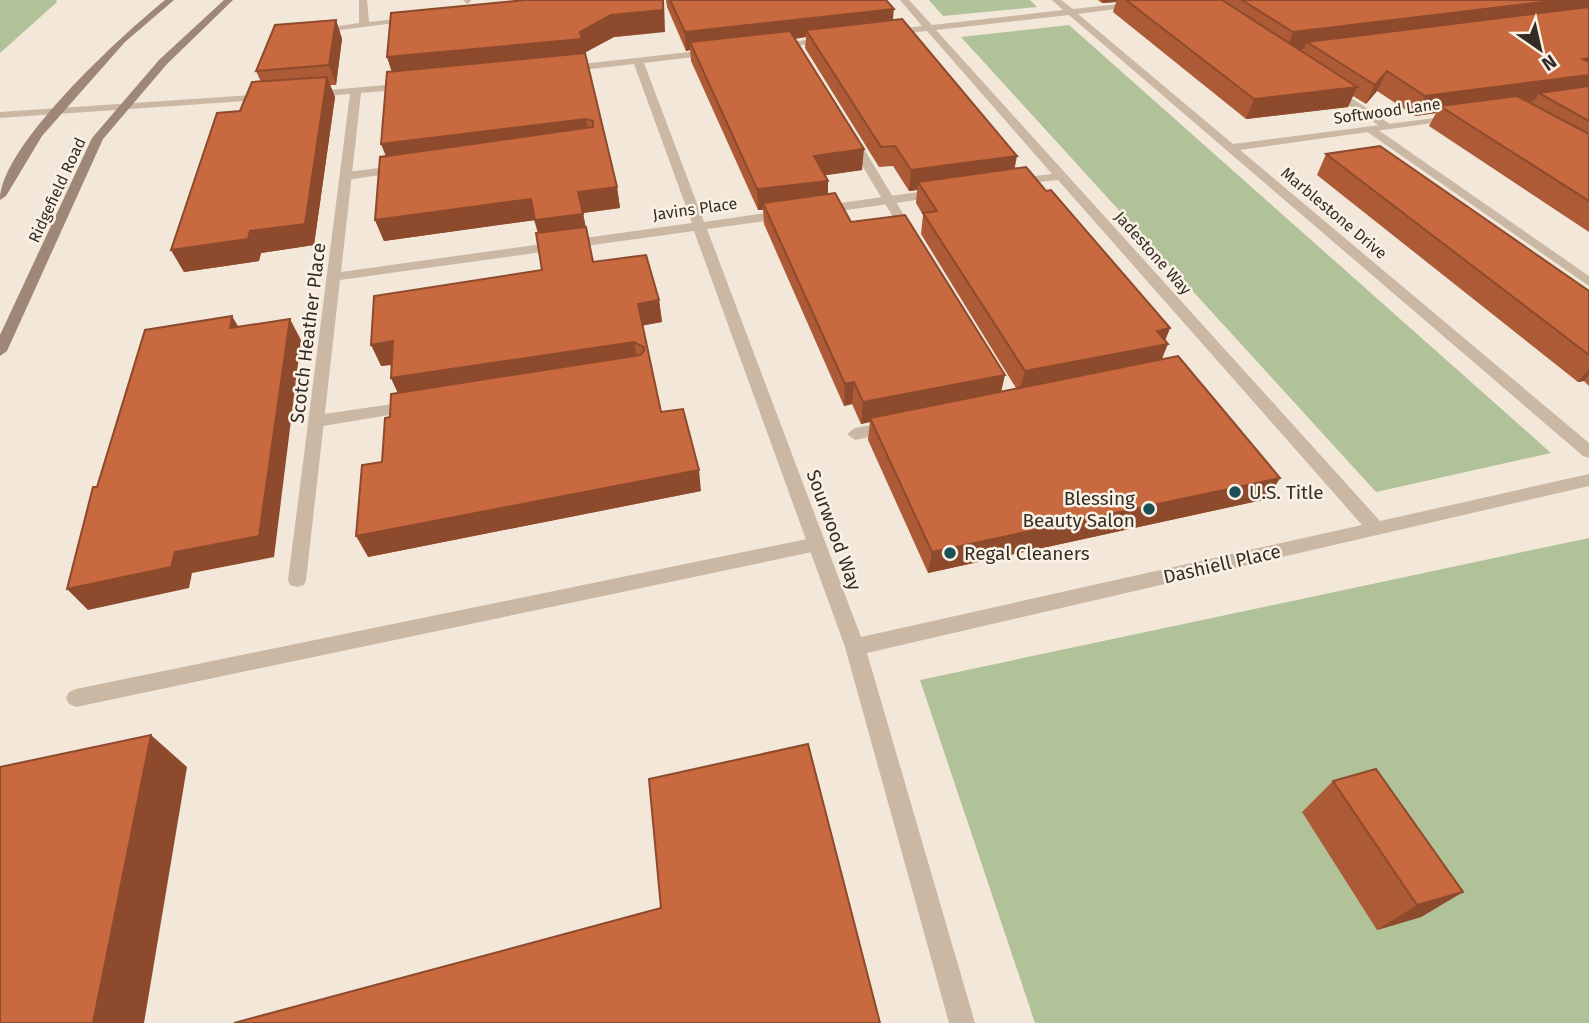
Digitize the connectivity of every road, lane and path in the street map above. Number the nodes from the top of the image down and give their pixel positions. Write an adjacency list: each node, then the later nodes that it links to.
1 (170, 0): 24 (main road, Ridgefield Road)
2 (229, 0): 23 (main road, Ridgefield Road)
3 (363, 0): 9 (street)
4 (904, 0): 10 (street, Jadestone Way)
5 (1056, 0): 7 (street, Marblestone Drive)
6 (1180, 0): 7 (street)
7 (1071, 12): 10 (street); 30 (street, Marblestone Drive)
8 (430, 19): 9 (street)
9 (364, 25): 11 (street)
10 (930, 28): 12 (street); 33 (street, Jadestone Way)
11 (300, 32)
12 (875, 34)
13 (835, 39): 14 (street)
14 (768, 46)
15 (729, 51): 16 (street)
16 (638, 61): 17 (street); 38 (street, Sourwood Way)
17 (555, 70)
18 (421, 84): 20 (street)
19 (1325, 85): 28 (street)
20 (356, 90): 21 (street); 32 (street, Scotch Heather Place)
21 (304, 94)
22 (278, 96): 23 (street)
23 (125, 106): 24 (street); 42 (main road, Ridgefield Road)
24 (56, 112): 25 (street); 36 (main road, Ridgefield Road)
25 (0, 115)
26 (1468, 115): 28 (street, Softwood Lane)
27 (841, 122): 37 (street)
28 (1388, 127): 29 (street, Softwood Lane)
29 (1370, 129): 30 (street, Softwood Lane); 41 (street)
30 (1231, 148): 47 (street, Marblestone Drive)
31 (414, 168): 32 (street)
32 (347, 176): 40 (street, Scotch Heather Place)
33 (1061, 176): 34 (street); 49 (street, Jadestone Way)
34 (995, 185)
35 (955, 191): 37 (street, Javins Place)
36 (0, 196)
37 (888, 200): 38 (street, Javins Place); 39 (street)
38 (699, 226): 40 (street, Javins Place); 50 (street, Sourwood Way)
39 (916, 245)
40 (334, 277): 44 (street, Scotch Heather Place)
41 (1589, 282)
42 (0, 351)
43 (424, 404): 44 (street)
44 (317, 421): 51 (street, Scotch Heather Place)
45 (908, 424): 46 (street)
46 (855, 434)
47 (1589, 452)
48 (1589, 480): 49 (street, Dashiell Place)
49 (1376, 528): 52 (street, Dashiell Place)
50 (817, 544): 52 (street, Sourwood Way); 53 (street)
51 (297, 580)
52 (855, 648): 54 (street, Sourwood Way)
53 (76, 698)
54 (962, 1023)

